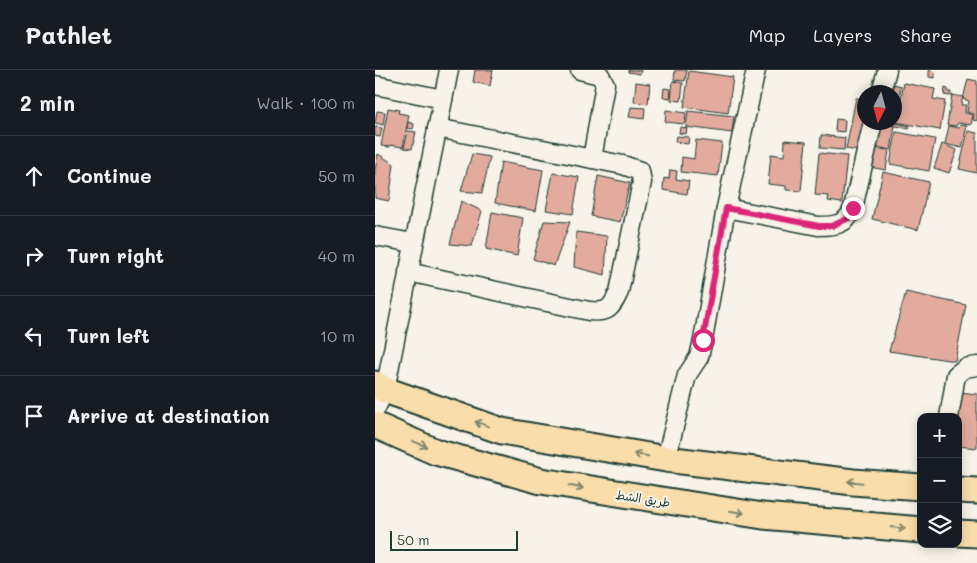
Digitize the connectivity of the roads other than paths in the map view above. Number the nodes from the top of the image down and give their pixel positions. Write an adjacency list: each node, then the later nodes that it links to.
1 (449, 70): 7 (street)
2 (580, 70): 10 (street)
3 (756, 70): 11 (street)
4 (887, 70): 6 (street)
5 (375, 85): 7 (street)
6 (883, 85)
7 (443, 99): 8 (street)
8 (437, 128): 10 (street); 13 (street)
9 (871, 130): 11 (street)
10 (593, 159): 14 (street)
11 (726, 208): 19 (street)
12 (375, 236): 13 (street)
13 (413, 243): 14 (street)
14 (408, 272): 16 (street)
15 (977, 366): 17 (street)
16 (378, 395): 19 (highway, one-way to 16)
17 (950, 413)
18 (375, 425): 24 (highway, طريق الشط, one-way to 24)
19 (666, 459): 20 (highway)
20 (691, 462): 21 (highway, one-way to 20); 24 (highway)
21 (917, 487)
22 (962, 490): 23 (highway)
23 (977, 491)
24 (686, 504): 25 (highway, طريق الشط, one-way to 25)
25 (917, 530)
26 (962, 533): 27 (highway)
27 (977, 534)

